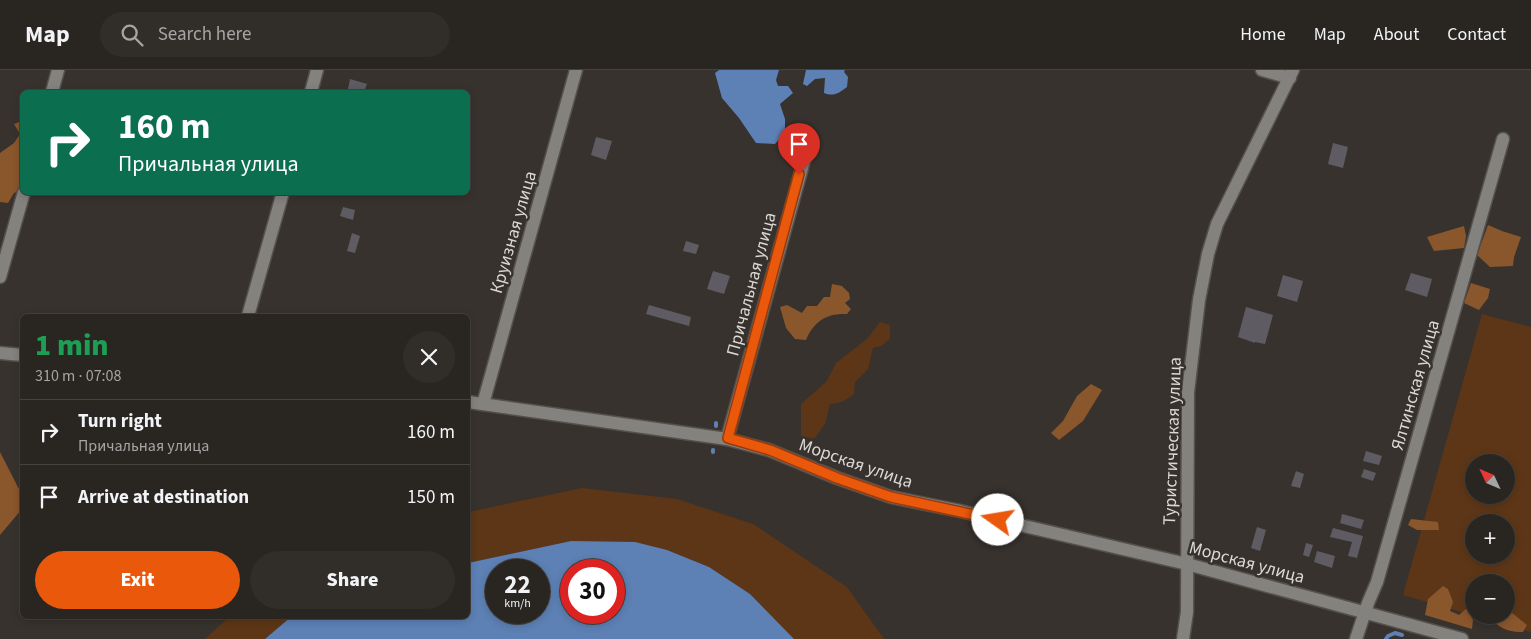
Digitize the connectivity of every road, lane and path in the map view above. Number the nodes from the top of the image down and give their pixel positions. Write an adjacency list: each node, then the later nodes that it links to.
1 (58, 70): 6 (street)
2 (317, 70): 7 (street)
3 (576, 70): 17 (street, Круизная улица)
4 (1262, 70): 5 (street)
5 (1291, 74): 19 (street, Туристическая улица)
6 (53, 90)
7 (312, 90)
8 (810, 139): 18 (street, Причальная улица)
9 (1503, 139): 20 (street, Ялтинская улица)
10 (23, 195): 12 (street)
11 (282, 195): 13 (street)
12 (0, 277)
13 (249, 314)
14 (0, 353): 15 (street)
15 (20, 356)
16 (470, 402): 17 (street, Морская улица)
17 (483, 404): 18 (street, Морская улица)
18 (728, 438): 19 (street, Морская улица)
19 (1187, 564): 20 (street, Морская улица); 21 (street, Туристическая улица)
20 (1364, 611): 22 (street, Ялтинская улица); 23 (street, Морская улица)
21 (1183, 639)
22 (1356, 639)
23 (1462, 639)

